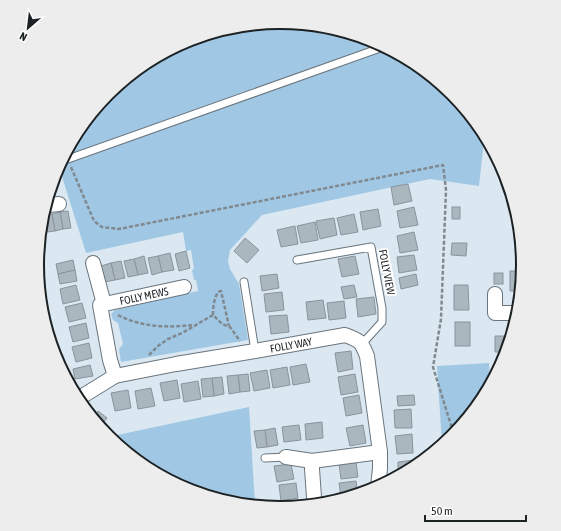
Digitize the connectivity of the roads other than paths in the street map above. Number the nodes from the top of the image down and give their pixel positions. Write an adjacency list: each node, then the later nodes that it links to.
1 (376, 49): 2 (lane)
2 (69, 158)
3 (297, 260): 10 (lane, FOLLY VIEW)
4 (94, 263): 8 (street, FOLLY MEWS)
5 (244, 282): 11 (lane)
6 (184, 287): 8 (street, FOLLY MEWS)
7 (495, 294): 9 (street)
8 (104, 304): 12 (street, FOLLY MEWS)
9 (512, 313)
10 (362, 344): 11 (street, FOLLY WAY); 14 (street)
11 (249, 352): 12 (street, FOLLY WAY)
12 (115, 376): 13 (street, FOLLY WAY)
13 (83, 396)
14 (380, 452): 17 (street); 18 (street)
15 (286, 456): 16 (lane); 17 (street)
16 (265, 458)
17 (312, 461): 19 (street)
18 (379, 481)
19 (314, 500)

